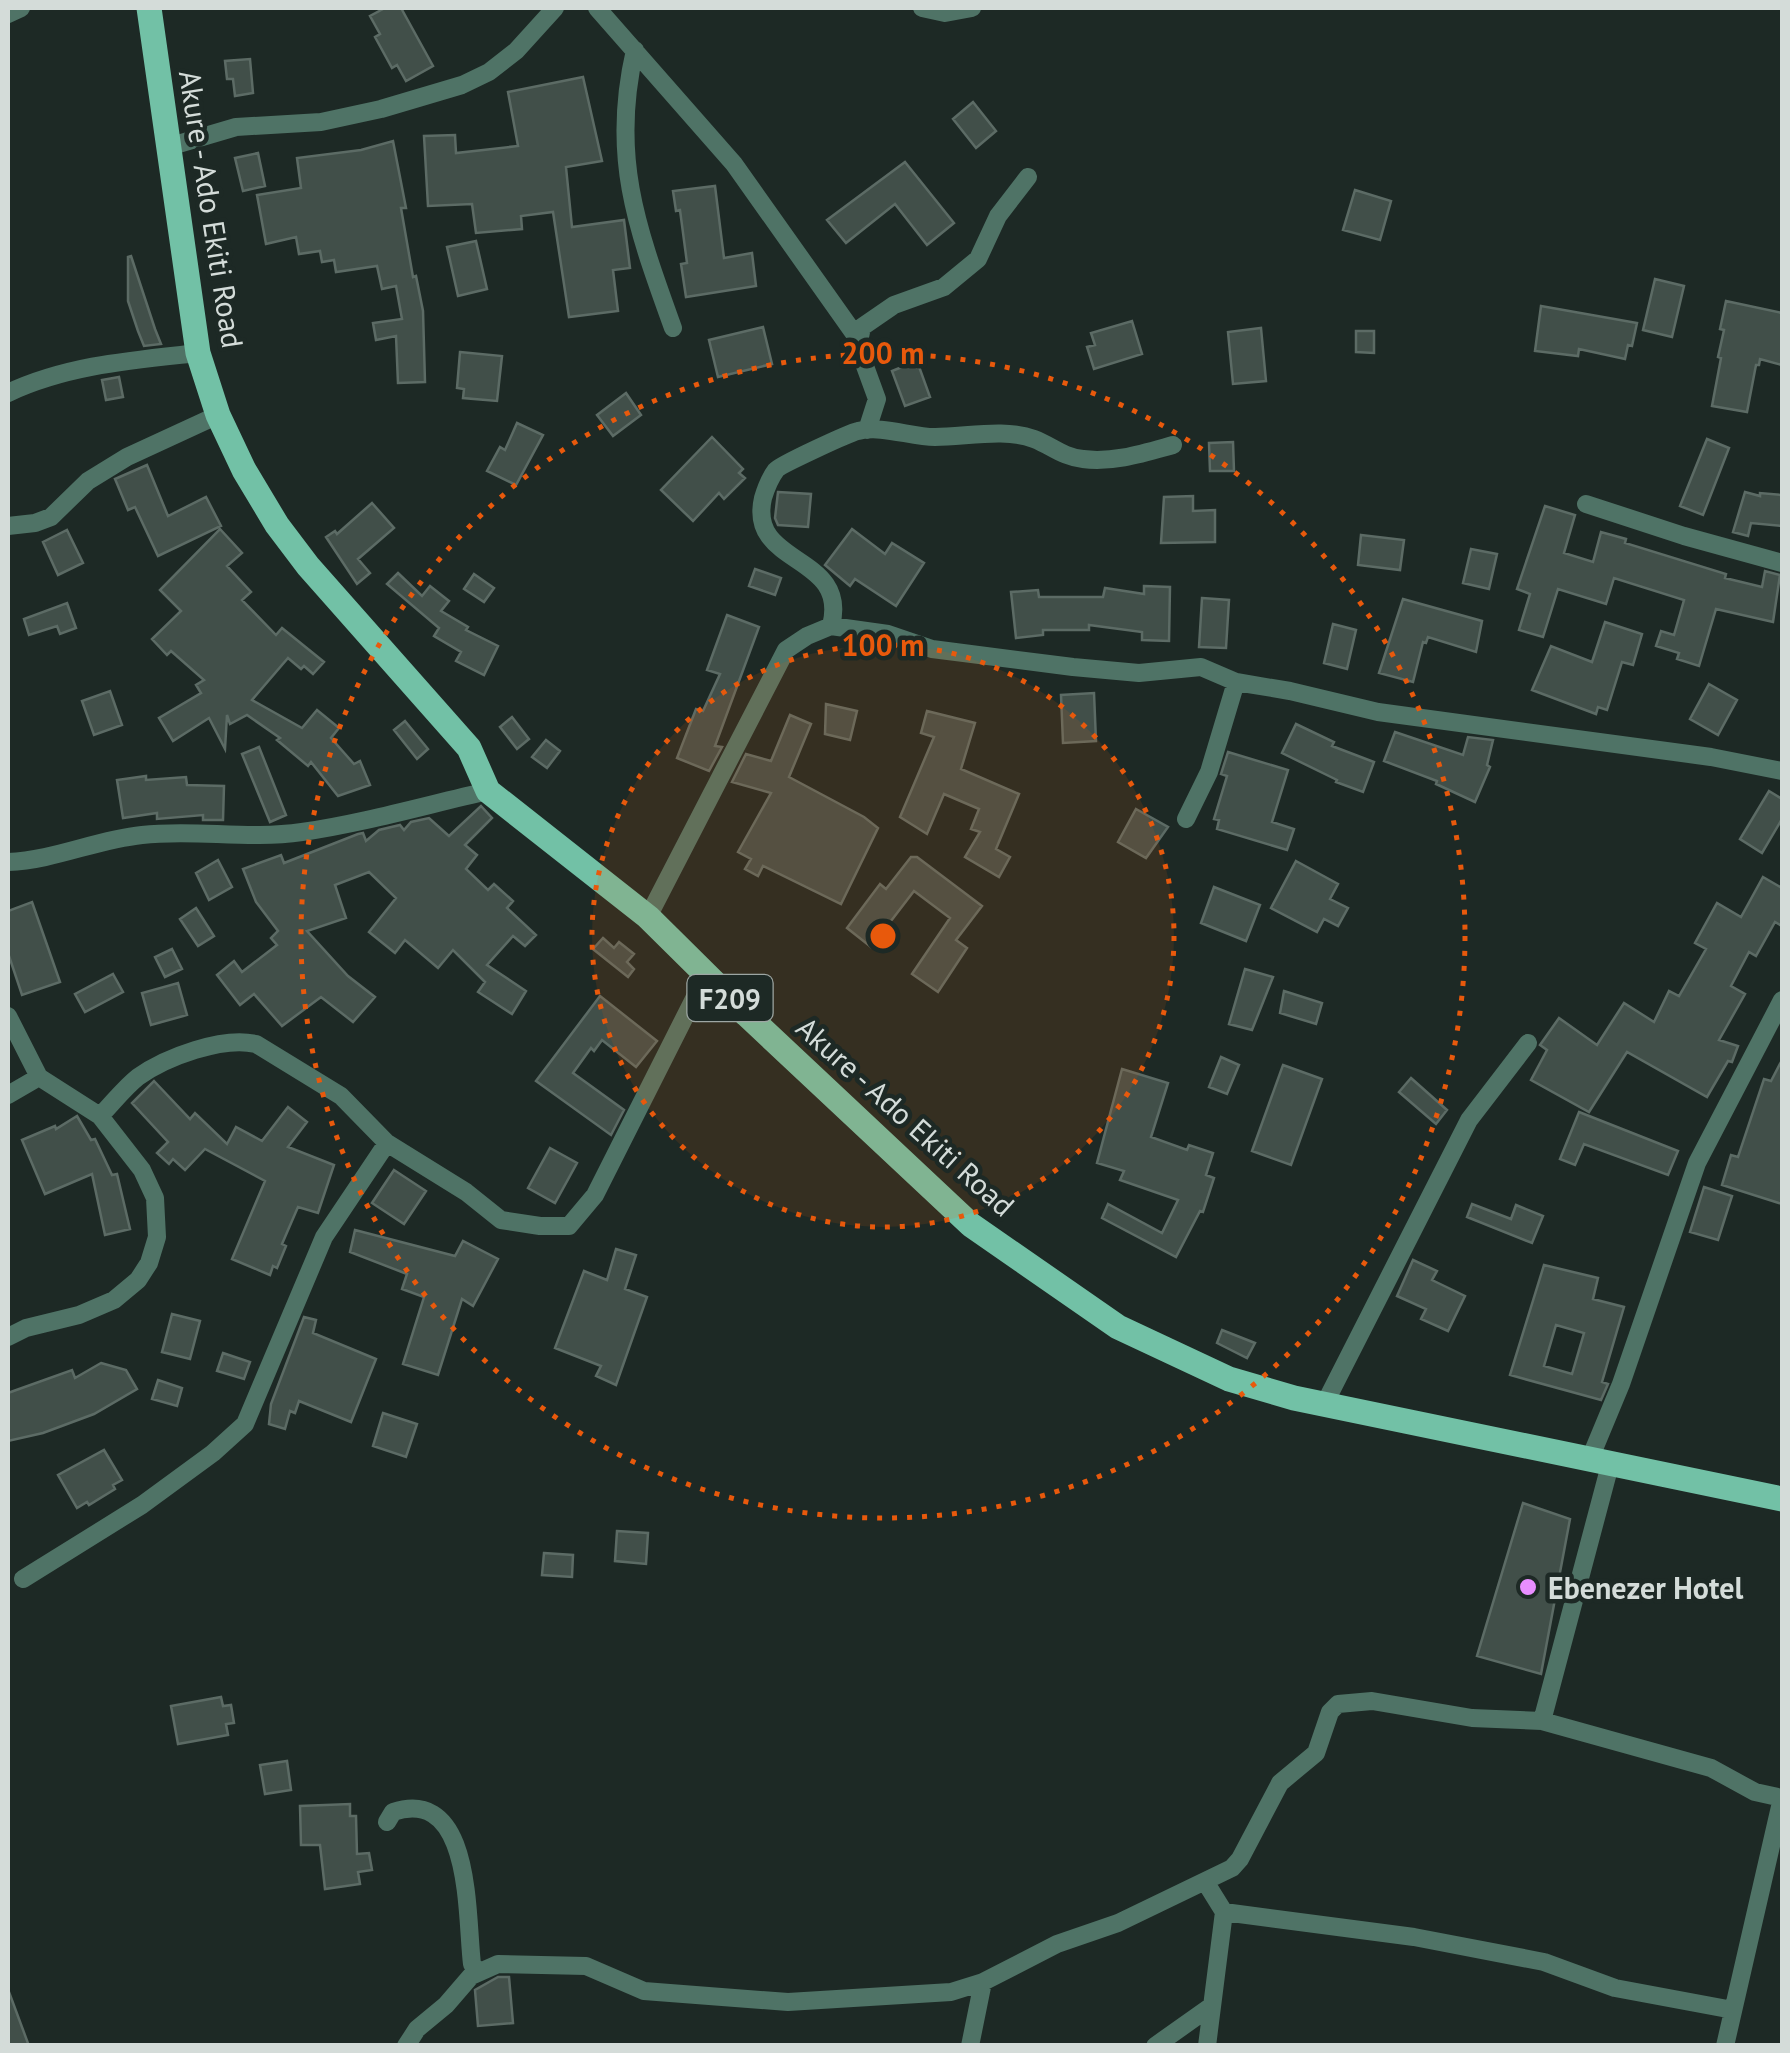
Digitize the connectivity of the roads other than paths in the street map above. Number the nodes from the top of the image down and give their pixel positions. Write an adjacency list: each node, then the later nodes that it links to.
1 (21, 8): 7 (street)
2 (149, 8): 9 (main road, Akure - Ado Ekiti Road / F209)
3 (555, 8): 9 (street)
4 (597, 8): 8 (street)
5 (922, 8): 6 (street)
6 (972, 8)
7 (8, 14)
8 (635, 50): 11 (street); 12 (street)
9 (168, 147): 13 (main road, Akure - Ado Ekiti Road / F209)
10 (1028, 178): 12 (street)
11 (673, 328)
12 (858, 338): 16 (street)
13 (198, 353): 14 (street); 15 (main road, Akure - Ado Ekiti Road / F209)
14 (8, 393)
15 (218, 415): 19 (street); 24 (main road, Akure - Ado Ekiti Road / F209)
16 (867, 430): 17 (street); 21 (street)
17 (1173, 445)
18 (1586, 504): 20 (street)
19 (8, 526)
20 (1782, 562)
21 (831, 626): 22 (street); 27 (street)
22 (1236, 682): 23 (street); 25 (street)
23 (1782, 771)
24 (488, 791): 26 (street); 27 (main road, Akure - Ado Ekiti Road / F209)
25 (1186, 819)
26 (8, 862)
27 (648, 917): 28 (main road, Akure - Ado Ekiti Road / F209)
28 (706, 975): 35 (street); 37 (main road, Akure - Ado Ekiti Road / F209)
29 (1782, 1000): 38 (street)
30 (8, 1016): 32 (street)
31 (1528, 1043): 37 (street)
32 (39, 1077): 33 (street); 34 (street)
33 (8, 1095)
34 (100, 1116): 35 (street); 36 (street)
35 (387, 1143): 40 (street)
36 (8, 1338)
37 (1324, 1405): 38 (main road, Akure - Ado Ekiti Road / F209)
38 (1599, 1463): 39 (main road, Akure - Ado Ekiti Road / F209); 41 (street)
39 (1782, 1499)
40 (23, 1580)
41 (1542, 1721): 42 (street); 44 (street)
42 (1782, 1798): 49 (street)
43 (386, 1822): 46 (street)
44 (1206, 1884): 45 (street); 47 (street)
45 (1224, 1912): 48 (street); 49 (street)
46 (478, 1971): 47 (street); 50 (street)
47 (983, 1982): 51 (street)
48 (1210, 2007): 52 (street); 53 (street)
49 (1732, 2010): 54 (street)
50 (406, 2046)
51 (970, 2046)
52 (1155, 2046)
53 (1207, 2046)
54 (1725, 2046)

